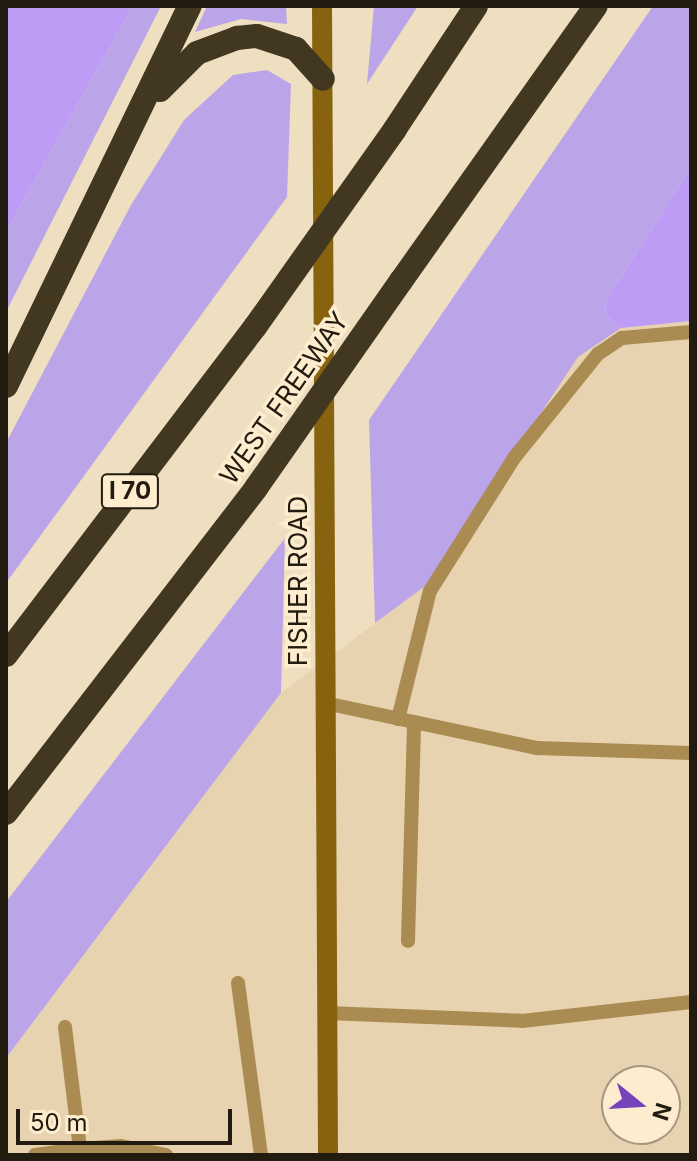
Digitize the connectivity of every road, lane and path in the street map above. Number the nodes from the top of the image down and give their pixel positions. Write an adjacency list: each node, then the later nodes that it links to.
1 (190, 6): 6 (highway)
2 (322, 6): 5 (main road, FISHER ROAD)
3 (476, 6): 9 (highway, I 70, bridge)
4 (596, 6): 14 (highway, WEST FREEWAY, bridge)
5 (323, 79): 6 (highway); 10 (main road, FISHER ROAD)
6 (146, 106): 8 (highway)
7 (691, 332): 11 (lane)
8 (6, 386)
9 (6, 655)
10 (325, 703): 11 (lane); 18 (main road, FISHER ROAD)
11 (398, 719): 12 (lane)
12 (414, 722): 13 (lane); 15 (lane)
13 (691, 753)
14 (6, 813)
15 (408, 941)
16 (238, 983): 23 (lane)
17 (691, 1002): 18 (lane)
18 (327, 1013): 24 (main road, FISHER ROAD)
19 (65, 1027): 20 (lane)
20 (80, 1152): 21 (lane); 22 (lane)
21 (35, 1155)
22 (166, 1155)
23 (261, 1155)
24 (328, 1155)

